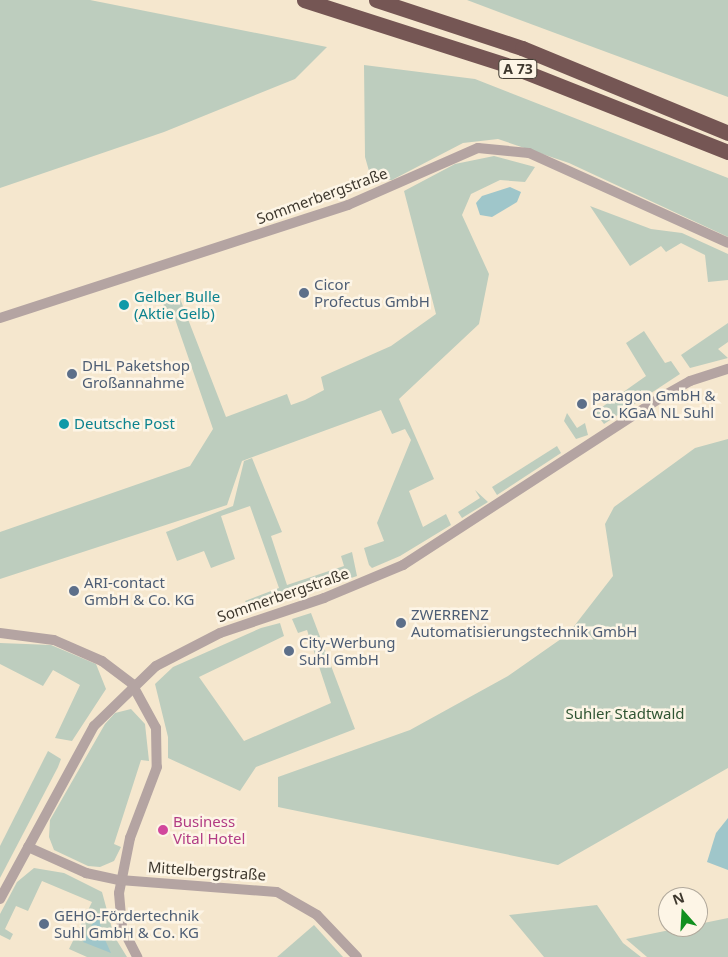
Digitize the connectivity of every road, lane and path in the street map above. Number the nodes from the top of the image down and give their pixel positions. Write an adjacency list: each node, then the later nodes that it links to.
1 (304, 0): 4 (highway, A 73)
2 (376, 0): 3 (highway, A 73)
3 (728, 133)
4 (728, 152)
5 (728, 243): 6 (street, Sommerbergstraße)
6 (0, 318)
7 (728, 369): 9 (street, Sommerbergstraße)
8 (0, 633): 9 (street)
9 (132, 684): 10 (street, Sommerbergstraße); 11 (street)
10 (28, 847): 11 (street, Mittelbergstraße); 12 (street, Sommerbergstraße)
11 (120, 880): 13 (street); 14 (street, Mittelbergstraße)
12 (0, 899)
13 (137, 957)
14 (358, 957)

